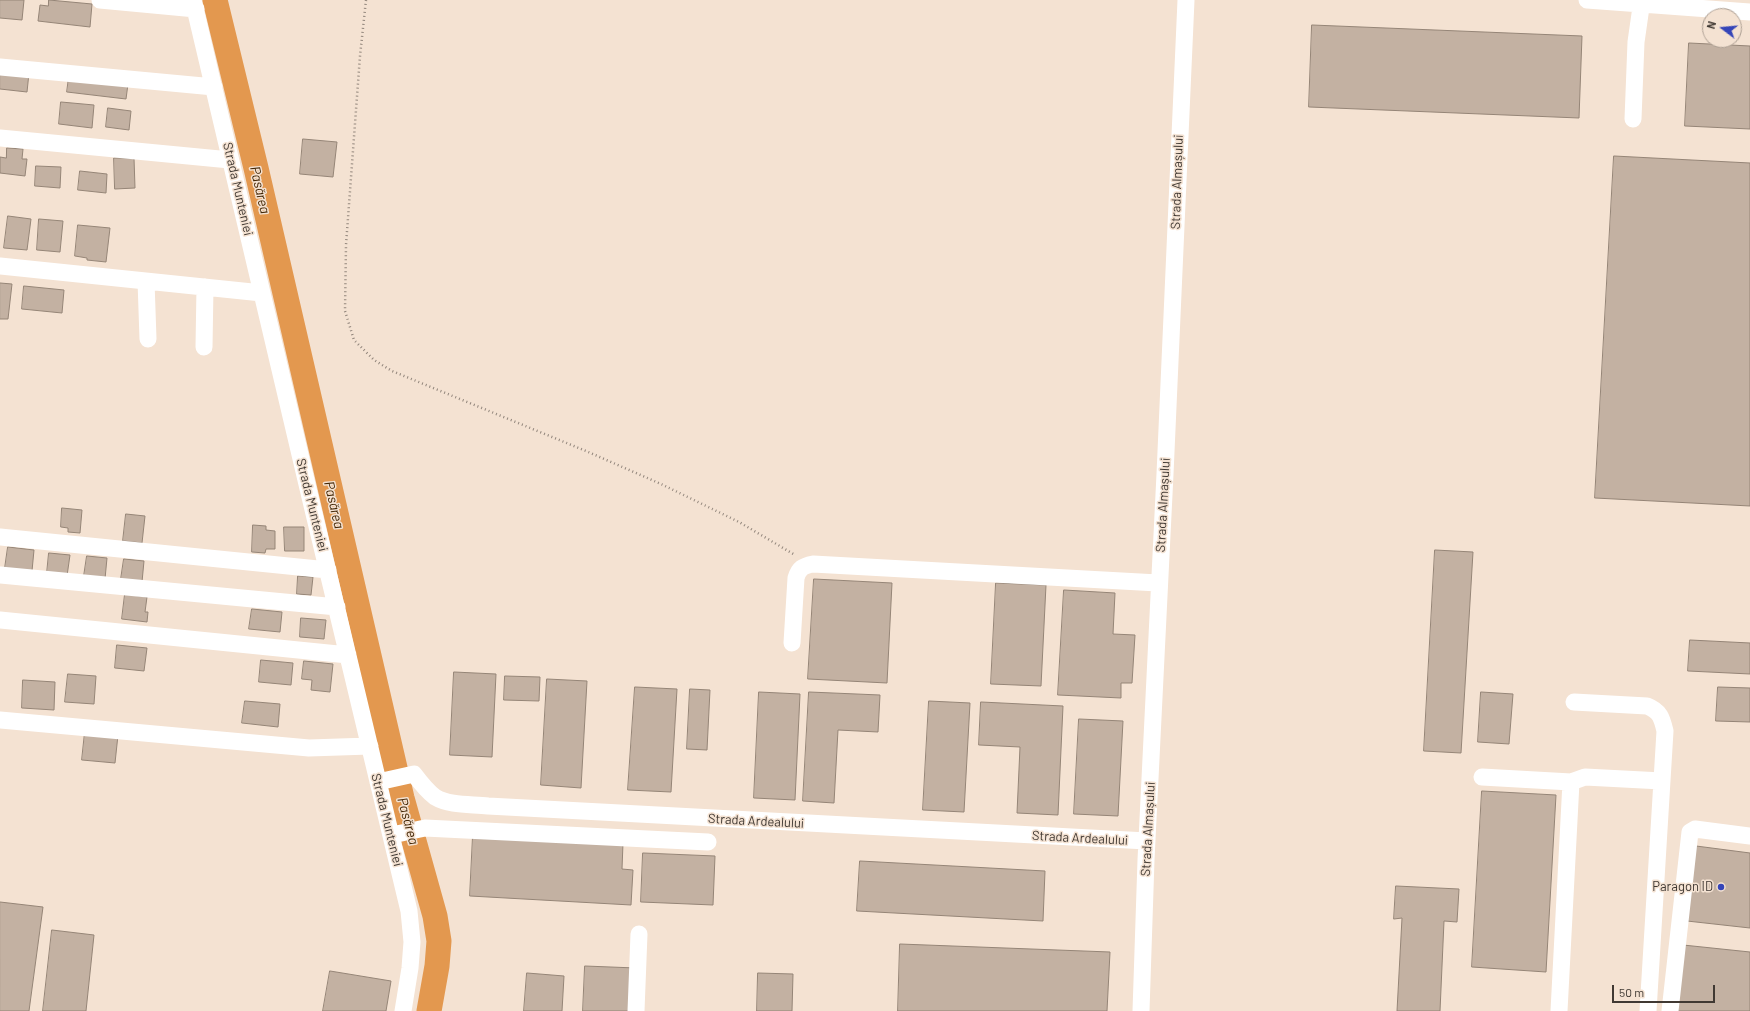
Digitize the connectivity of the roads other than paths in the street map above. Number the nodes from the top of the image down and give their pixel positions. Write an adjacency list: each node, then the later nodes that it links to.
1 (100, 0): 5 (street)
2 (1186, 0): 21 (street, Strada Almașului)
3 (1587, 0): 4 (street)
4 (1641, 2): 6 (street); 9 (street)
5 (194, 5): 8 (street, Strada Munteniei)
6 (1750, 12)
7 (0, 67): 8 (street)
8 (214, 87): 11 (street, Strada Munteniei)
9 (1633, 119)
10 (0, 138): 11 (street)
11 (230, 160): 15 (street, Strada Munteniei)
12 (0, 266): 13 (street)
13 (146, 281): 14 (street); 16 (street)
14 (205, 287): 15 (street); 17 (street)
15 (262, 293): 19 (street, Strada Munteniei)
16 (148, 339)
17 (204, 347)
18 (0, 537): 19 (street)
19 (328, 570): 22 (street, Strada Munteniei)
20 (0, 575): 22 (street)
21 (1158, 583): 26 (street); 37 (street, Strada Almașului)
22 (337, 607): 27 (street, Strada Munteniei)
23 (0, 620): 25 (street)
24 (0, 629): 25 (street)
25 (122, 633): 27 (street)
26 (792, 643)
27 (348, 655): 30 (street, Strada Munteniei)
28 (1574, 702): 33 (street)
29 (0, 720): 30 (street)
30 (370, 746): 32 (street, Strada Munteniei)
31 (1482, 777): 34 (street)
32 (382, 781): 35 (street, Strada Munteniei); 37 (street, Strada Ardealului)
33 (1662, 781): 34 (street); 44 (street)
34 (1571, 782): 43 (street)
35 (397, 833): 38 (street); 40 (street, Strada Munteniei)
36 (1750, 836): 45 (street)
37 (1147, 841): 42 (street, Strada Almașului)
38 (708, 842)
39 (639, 934): 41 (street)
40 (403, 1011)
41 (636, 1011)
42 (1141, 1011)
43 (1558, 1011)
44 (1648, 1011)
45 (1670, 1011)

